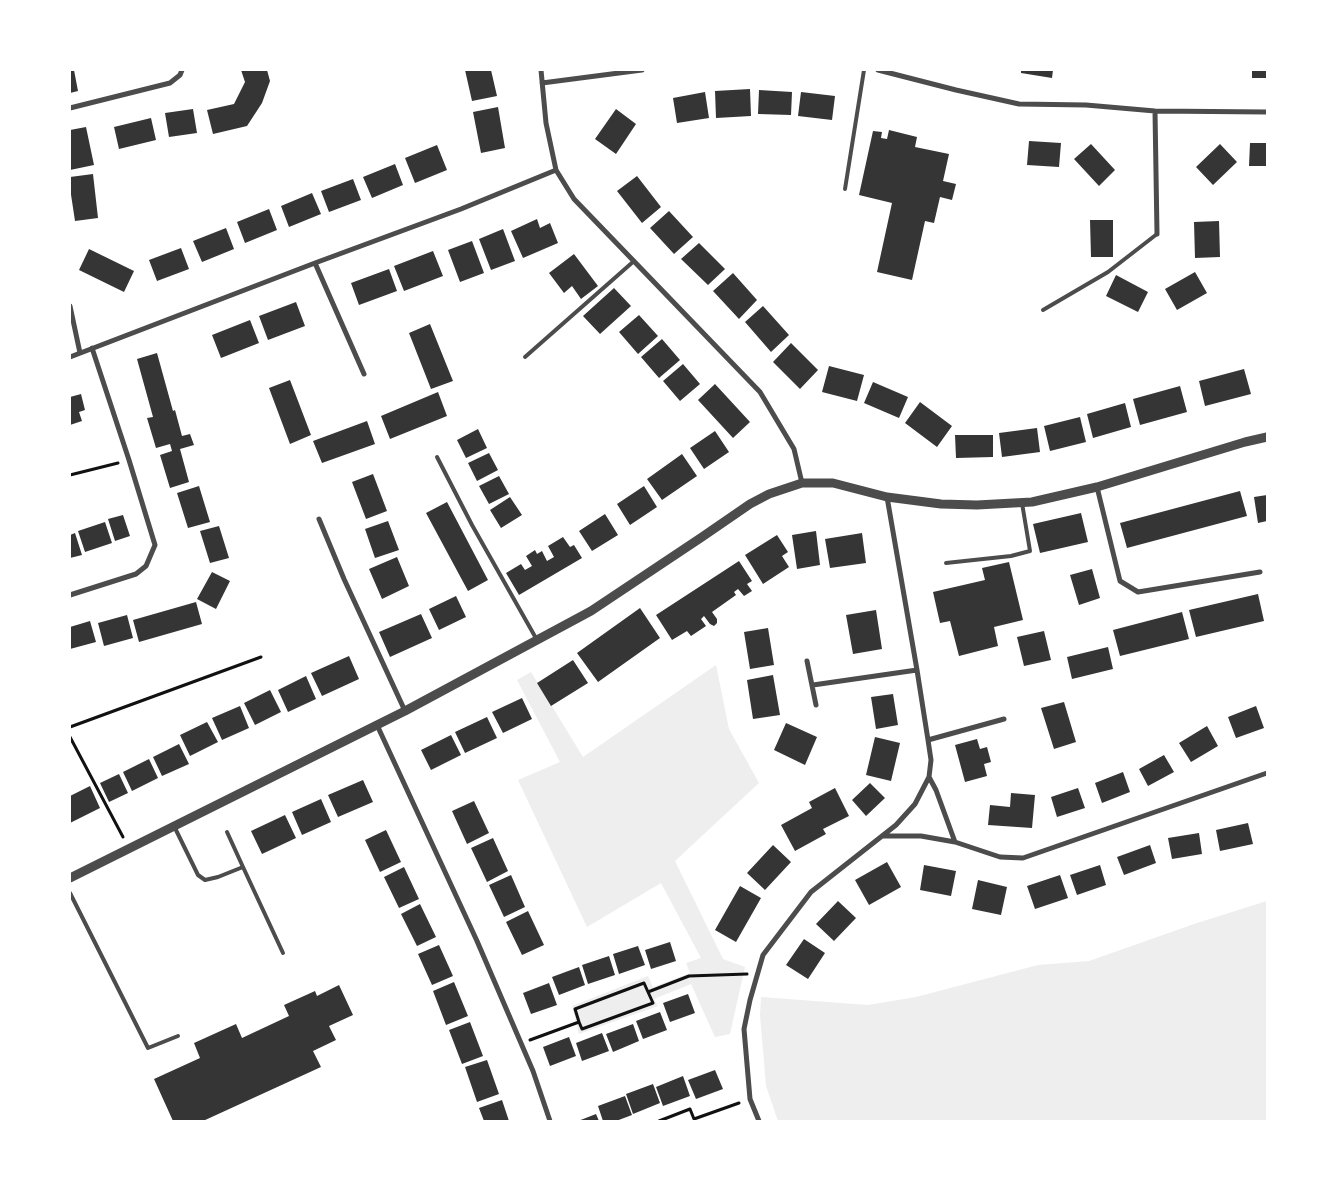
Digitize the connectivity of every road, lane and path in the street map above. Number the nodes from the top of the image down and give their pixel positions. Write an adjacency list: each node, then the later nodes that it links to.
1 (182, 70): 7 (street)
2 (541, 70): 6 (street)
3 (642, 70): 6 (street)
4 (864, 70): 11 (lane)
5 (878, 70): 8 (street)
6 (542, 83): 10 (street)
7 (70, 108)
8 (1155, 111): 9 (street); 12 (street)
9 (1267, 112)
10 (556, 170): 13 (street); 14 (street)
11 (845, 189)
12 (1157, 234): 16 (lane)
13 (634, 261): 20 (lane); 26 (street)
14 (315, 263): 17 (street); 21 (street)
15 (70, 306): 18 (street)
16 (1043, 310)
17 (92, 348): 18 (street); 24 (street)
18 (80, 353): 19 (street)
19 (70, 357)
20 (525, 357)
21 (364, 374)
22 (1267, 437): 27 (street)
23 (437, 457): 34 (lane)
24 (129, 460): 25 (path); 33 (street)
25 (70, 475)
26 (802, 483): 28 (street); 34 (street)
27 (1098, 486): 29 (street); 32 (street)
28 (887, 497): 29 (street); 37 (street)
29 (1022, 502): 31 (lane)
30 (319, 519): 40 (street)
31 (946, 562)
32 (1260, 572)
33 (70, 595)
34 (537, 640): 40 (street)
35 (261, 657): 43 (path)
36 (807, 661): 38 (street)
37 (917, 670): 38 (street); 45 (street)
38 (813, 685): 39 (street)
39 (816, 705)
40 (405, 711): 42 (street)
41 (1004, 719): 45 (street)
42 (377, 725): 48 (street); 61 (street)
43 (70, 727)
44 (70, 737): 52 (path)
45 (928, 740): 47 (street)
46 (1267, 773): 51 (street)
47 (929, 777): 50 (street); 51 (street)
48 (174, 826): 52 (street); 53 (lane)
49 (227, 832): 53 (lane)
50 (882, 836): 51 (street); 57 (street)
51 (955, 842)
52 (129, 849): 54 (street)
53 (243, 867): 56 (lane)
54 (70, 878)
55 (70, 893): 60 (lane)
56 (282, 953)
57 (758, 974): 58 (path); 62 (street)
58 (648, 992): 59 (path); 59 (path)
59 (579, 1022): 61 (path)
60 (178, 1036)
61 (521, 1043): 64 (street)
62 (750, 1099): 63 (path); 66 (street)
63 (695, 1120): 65 (path)
64 (550, 1121)
65 (659, 1121)
66 (759, 1121)

